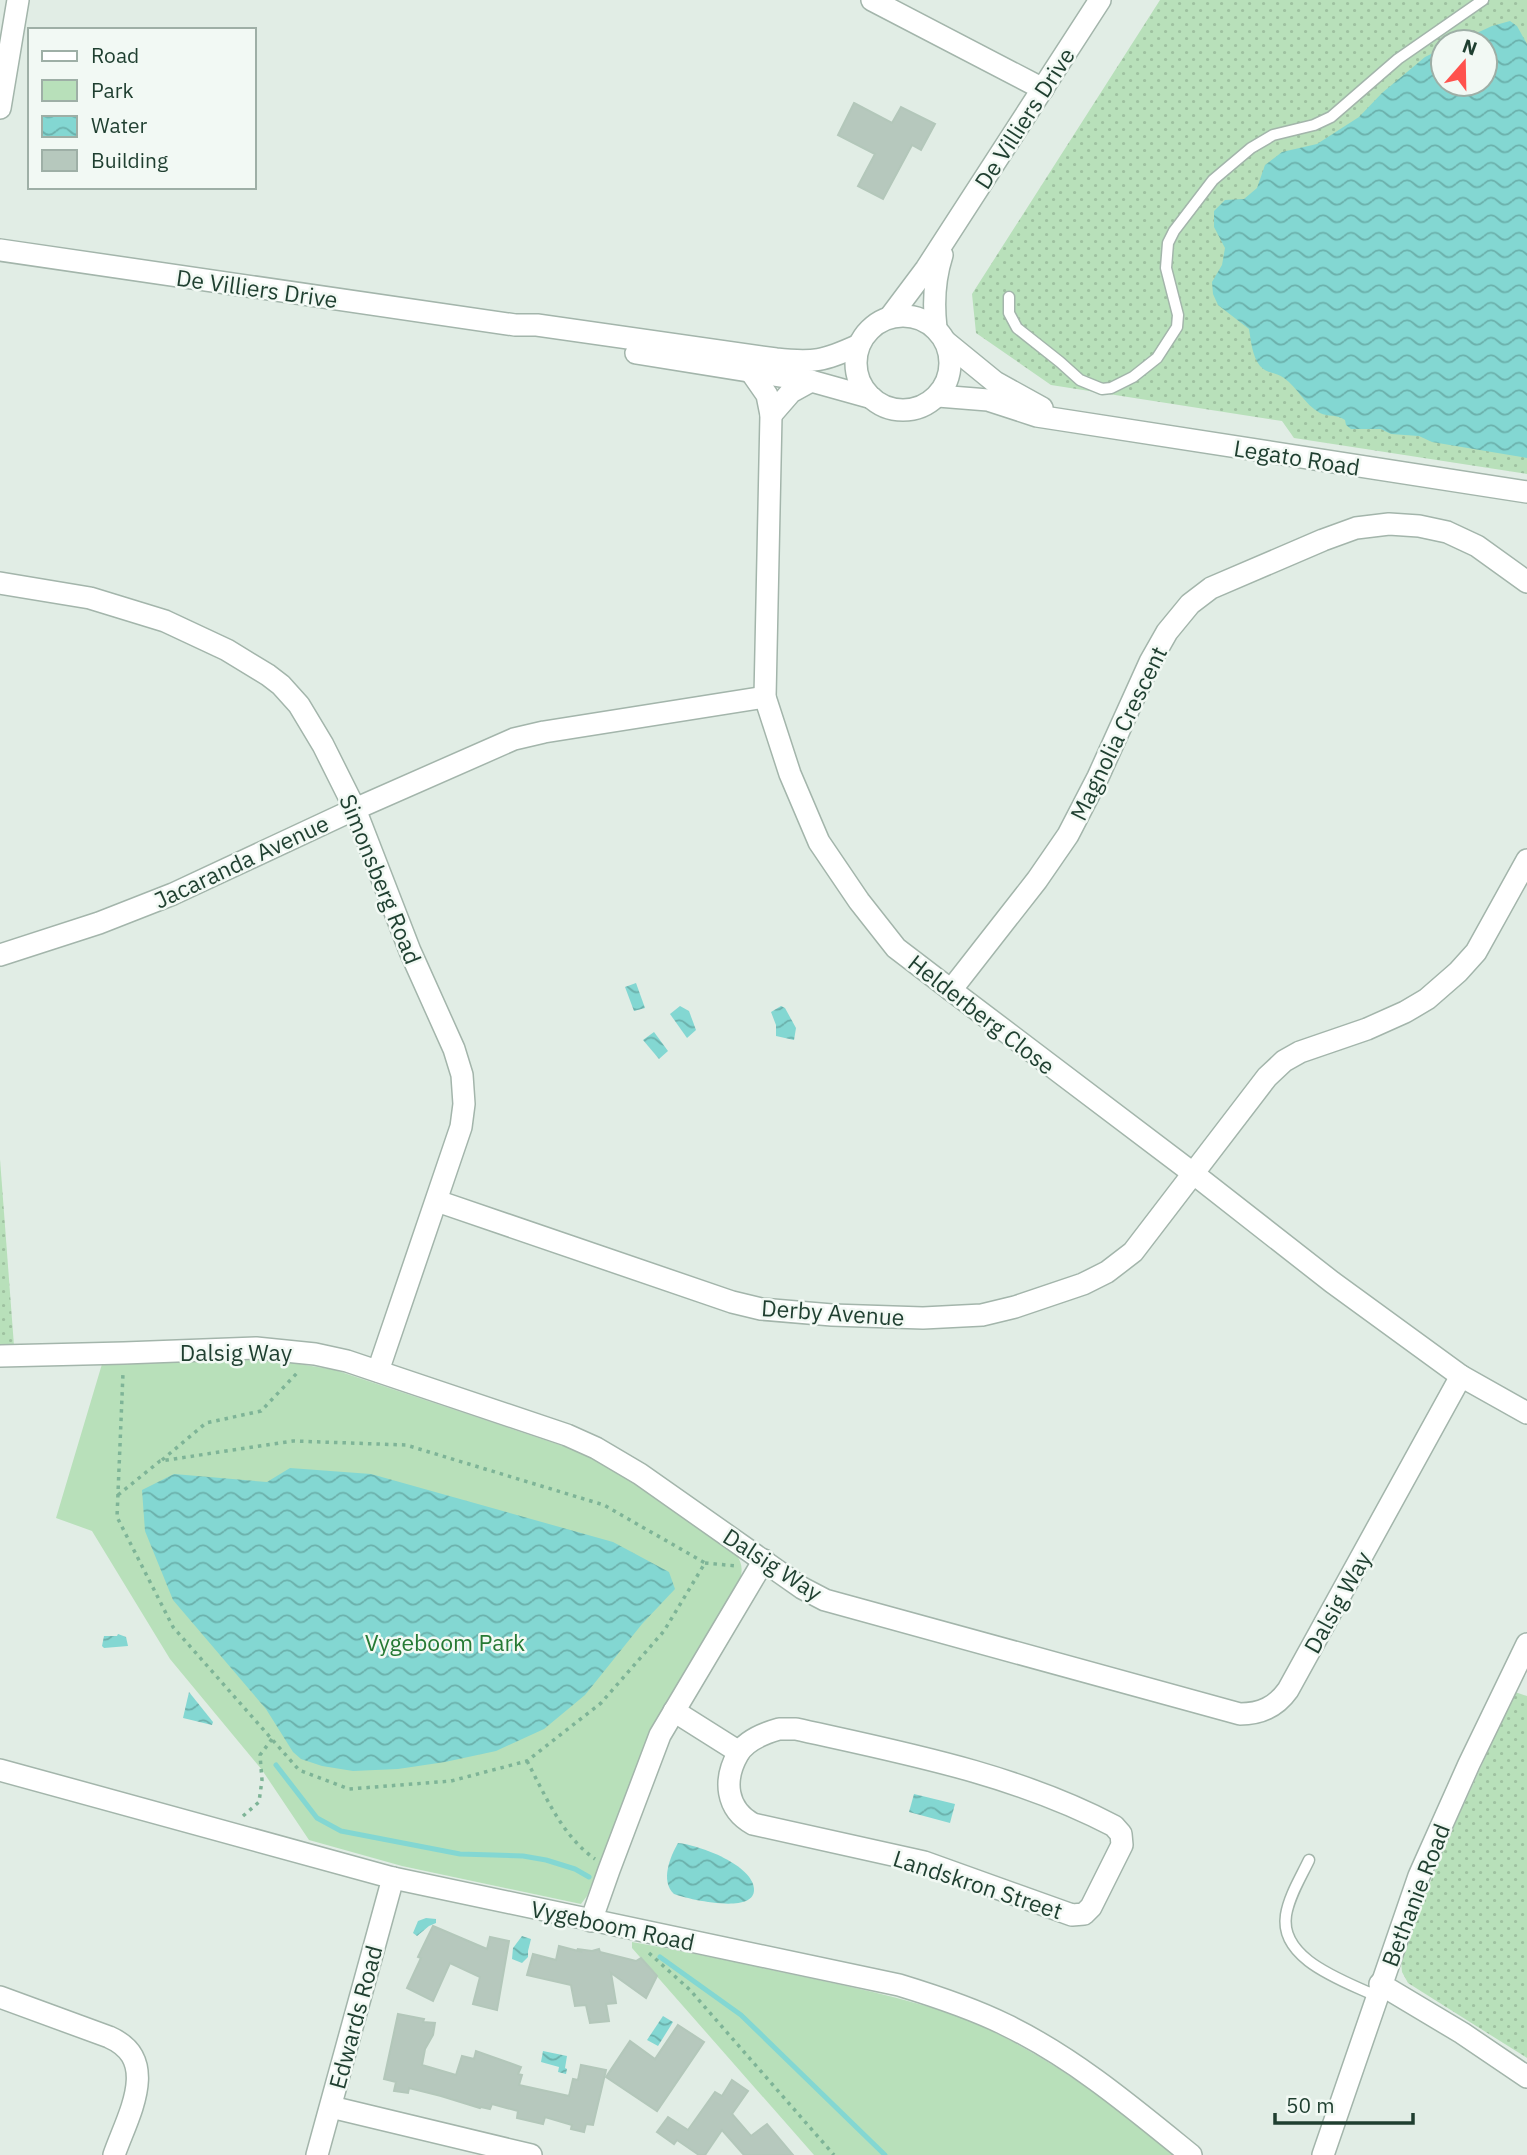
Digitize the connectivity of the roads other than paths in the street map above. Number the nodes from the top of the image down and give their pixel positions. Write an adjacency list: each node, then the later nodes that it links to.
1 (18, 0): 5 (street)
2 (872, 0): 6 (street)
3 (1100, 0): 6 (street, De Villiers Drive)
4 (1483, 0): 10 (lane)
5 (3, 69): 7 (street)
6 (1043, 89): 8 (street, De Villiers Drive)
7 (0, 108)
8 (948, 236): 11 (street, De Villiers Drive); 13 (street, De Villiers Drive)
9 (0, 250): 12 (street, De Villiers Drive)
10 (1009, 296)
11 (890, 317): 13 (street); 14 (street)
12 (514, 325): 14 (street, De Villiers Drive); 15 (street, De Villiers Drive)
13 (941, 335): 17 (street); 20 (street, Legato Road)
14 (859, 345): 18 (street)
15 (751, 372): 16 (street, De Villiers Drive); 19 (street, Helderberg Close)
16 (811, 381): 18 (street, De Villiers Drive); 19 (street)
17 (938, 396): 18 (street); 20 (street, Legato Road)
18 (872, 398)
19 (771, 415): 24 (street, Helderberg Close)
20 (1066, 421): 21 (street, Legato Road)
21 (1527, 492)
22 (0, 583): 25 (street, Simonsberg Road)
23 (1527, 583): 28 (street, Magnolia Crescent)
24 (765, 697): 25 (street, Jacaranda Avenue); 28 (street, Helderberg Close)
25 (355, 809): 27 (street, Jacaranda Avenue); 30 (street, Simonsberg Road)
26 (1527, 860): 29 (street)
27 (0, 955)
28 (951, 990): 29 (street, Helderberg Close)
29 (1194, 1174): 30 (street, Derby Avenue); 33 (street, Helderberg Close)
30 (437, 1201): 32 (street, Simonsberg Road)
31 (0, 1356): 32 (street, Dalsig Way)
32 (378, 1371): 35 (street, Dalsig Way)
33 (1461, 1376): 34 (street, Helderberg Close); 35 (street, Dalsig Way)
34 (1527, 1413)
35 (762, 1564): 37 (street)
36 (1527, 1644): 43 (street, Bethanie Road)
37 (674, 1711): 38 (street); 42 (street)
38 (739, 1752): 38 (street, Landskron Street)
39 (0, 1770): 41 (street, Vygeboom Road)
40 (1309, 1860): 43 (lane)
41 (393, 1878): 42 (street, Vygeboom Road); 46 (street, Edwards Road)
42 (592, 1921): 50 (street, Vygeboom Road)
43 (1378, 1990): 45 (street); 51 (street, Bethanie Road)
44 (0, 1997): 47 (street)
45 (1527, 2077)
46 (331, 2107): 48 (street, Edwards Road); 49 (street)
47 (114, 2155)
48 (317, 2155)
49 (531, 2155)
50 (1191, 2155)
51 (1323, 2155)

